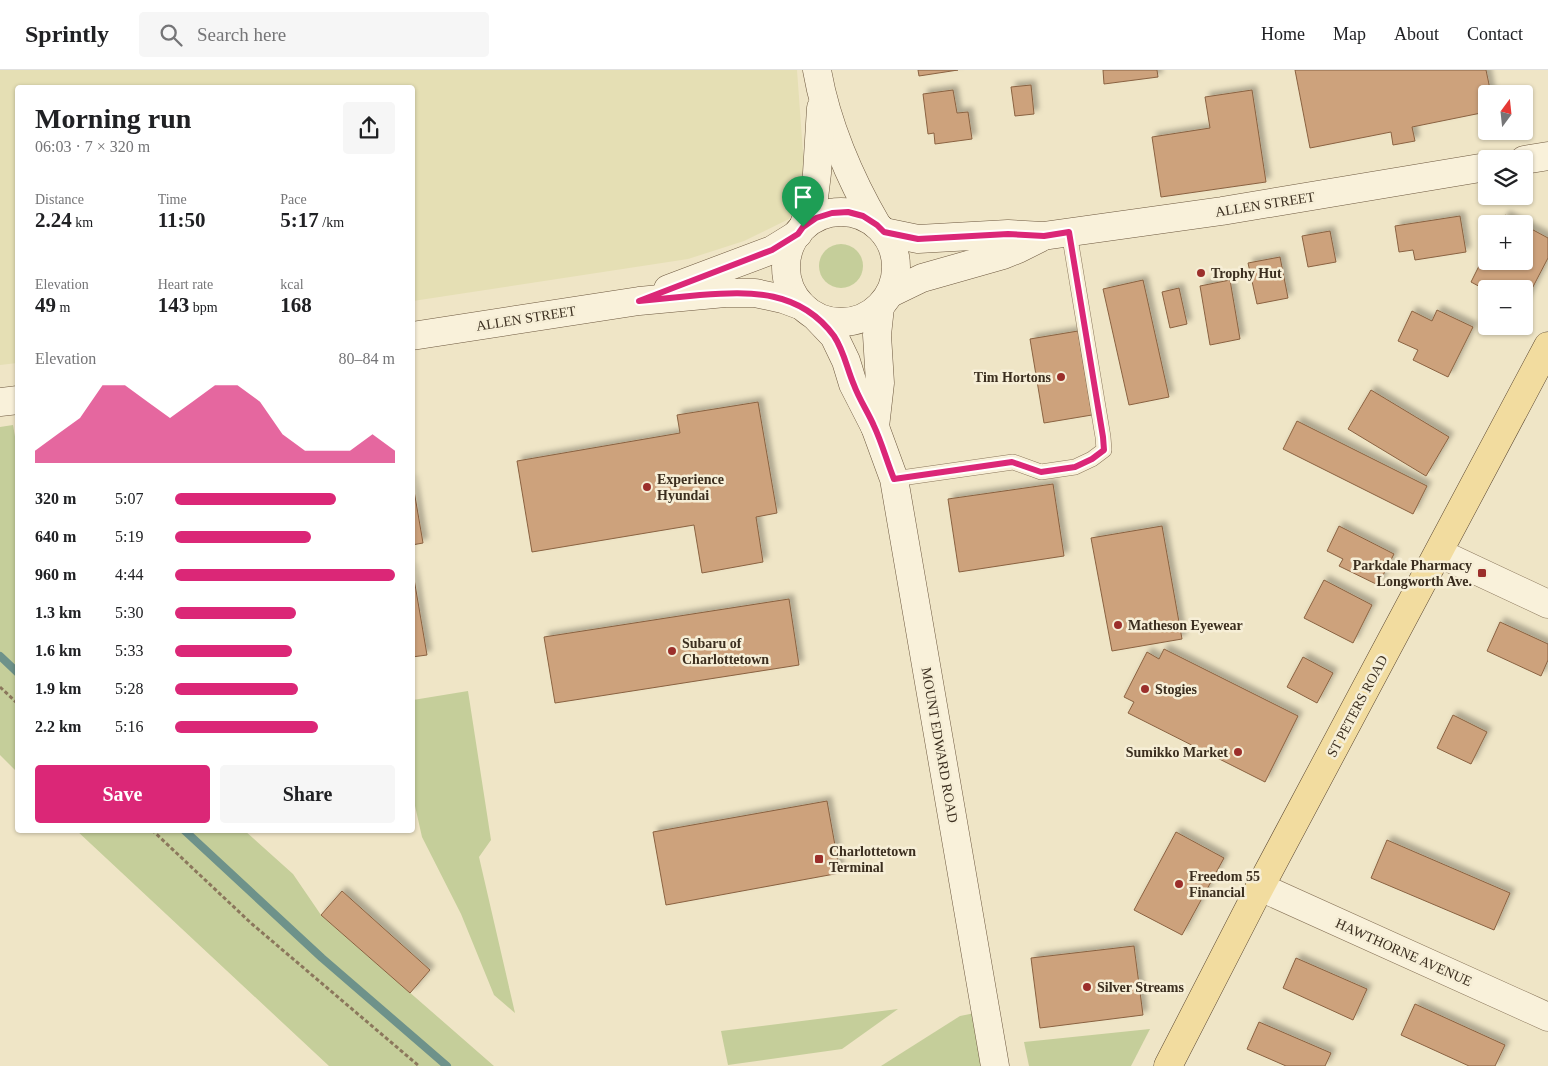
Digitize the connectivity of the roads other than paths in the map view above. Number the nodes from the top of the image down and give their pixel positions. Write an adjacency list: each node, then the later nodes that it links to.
1 (817, 70): 2 (street)
2 (822, 97): 6 (street); 7 (street)
3 (1548, 156): 4 (street)
4 (1533, 158)
5 (1478, 168): 8 (street, ALLEN STREET)
6 (880, 228): 7 (street); 8 (street, ALLEN STREET); 9 (street)
7 (800, 230): 10 (street, ALLEN STREET); 11 (street)
8 (1056, 234): 9 (street, ALLEN STREET); 17 (lane)
9 (885, 300): 11 (street); 16 (street, MOUNT EDWARD ROAD)
10 (639, 301): 11 (street, ALLEN STREET); 12 (street, ALLEN STREET)
11 (808, 311): 16 (street, MOUNT EDWARD ROAD)
12 (415, 336)
13 (1548, 346): 18 (main road, ST PETERS ROAD)
14 (15, 400): 15 (street)
15 (0, 402)
16 (875, 428): 17 (street, MOUNT EDWARD ROAD)
17 (894, 479): 22 (street, MOUNT EDWARD ROAD)
18 (1439, 553): 19 (street); 20 (main road, ST PETERS ROAD)
19 (1548, 604)
20 (1260, 887): 21 (street, HAWTHORNE AVENUE); 23 (main road, ST PETERS ROAD)
21 (1548, 1017)
22 (995, 1066)
23 (1168, 1066)

